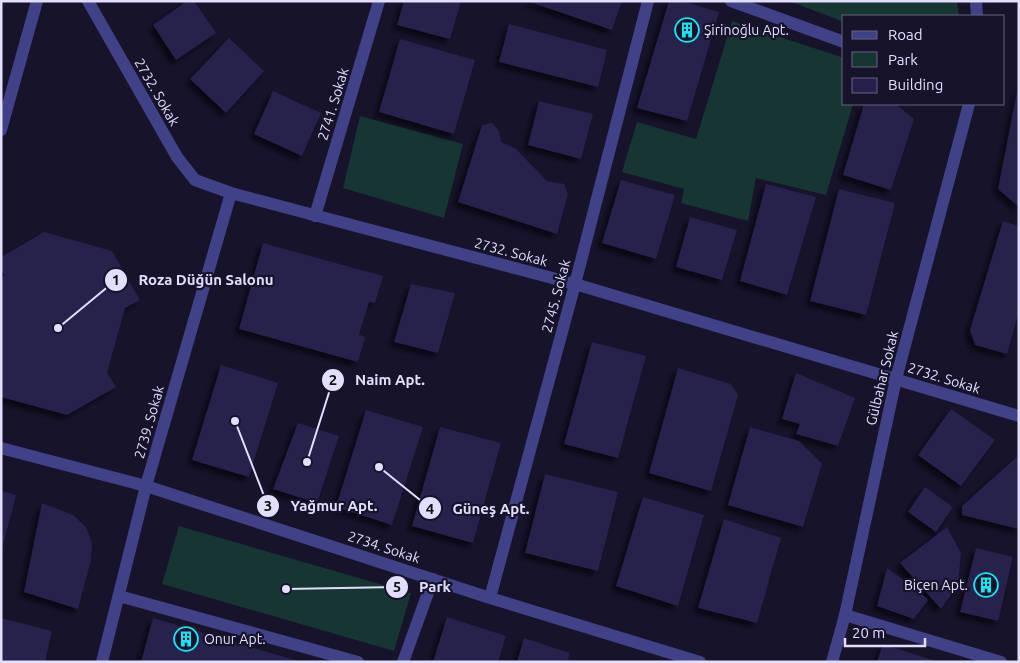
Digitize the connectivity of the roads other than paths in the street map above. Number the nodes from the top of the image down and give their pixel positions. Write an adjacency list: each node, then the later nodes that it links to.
1 (37, 1): 10 (street)
2 (88, 1): 11 (street, 2732. Sokak)
3 (380, 1): 12 (street, 2741. Sokak)
4 (648, 1): 13 (street, 2745. Sokak)
5 (731, 1): 8 (street)
6 (976, 1): 7 (street)
7 (977, 15)
8 (842, 41)
9 (969, 105): 14 (street, Gülbahar Sokak)
10 (1, 130)
11 (231, 193): 12 (street, 2732. Sokak); 17 (street, 2739. Sokak)
12 (316, 216): 13 (street, 2732. Sokak)
13 (575, 284): 14 (street, 2732. Sokak); 20 (street, 2745. Sokak)
14 (896, 380): 15 (street, 2732. Sokak); 21 (street, Gülbahar Sokak)
15 (1019, 416)
16 (1, 448): 17 (street, 2734. Sokak)
17 (146, 486): 18 (street, 2734. Sokak); 19 (street, 2739. Sokak)
18 (433, 579): 20 (street, 2734. Sokak); 24 (street)
19 (119, 596): 22 (street, 2739. Sokak); 23 (street)
20 (490, 598): 25 (street, 2734. Sokak)
21 (844, 615): 26 (street, Gülbahar Sokak); 27 (street)
22 (102, 662)
23 (358, 662)
24 (403, 662)
25 (700, 662)
26 (832, 662)
27 (1001, 662)

